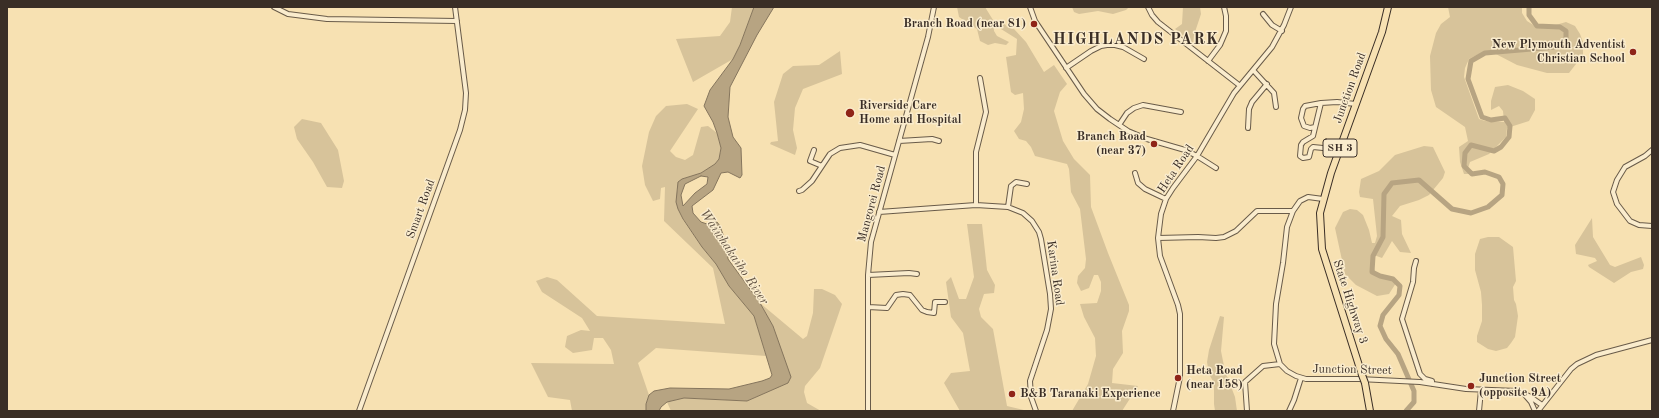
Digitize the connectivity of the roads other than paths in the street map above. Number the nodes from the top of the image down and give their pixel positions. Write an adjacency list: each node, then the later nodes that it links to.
1 (274, 7): 10 (street)
2 (455, 7): 10 (street, Smart Road)
3 (934, 7): 27 (street, Mangorei Road)
4 (1030, 7): 14 (street)
5 (1148, 7): 13 (street)
6 (1224, 7): 13 (street)
7 (1291, 7): 11 (street, Heta Road)
8 (1388, 7): 20 (highway, Junction Road / SH 3)
9 (1263, 14): 11 (street)
10 (457, 21): 58 (street, Smart Road)
11 (1282, 31): 15 (street, Heta Road)
12 (1144, 59): 14 (street)
13 (1208, 61): 18 (street)
14 (1066, 68): 23 (street)
15 (1253, 70): 17 (street); 18 (street, Heta Road)
16 (980, 78): 40 (street)
17 (1267, 84): 21 (street); 25 (street)
18 (1239, 85): 32 (street, Heta Road)
19 (1321, 103): 20 (street); 24 (street); 24 (street)
20 (1356, 104): 39 (highway, Junction Road / SH 3)
21 (1276, 107)
22 (1181, 112): 23 (street)
23 (1119, 125): 32 (street)
24 (1315, 127): 28 (street)
25 (1248, 128)
26 (939, 140): 27 (street)
27 (899, 141): 31 (street, Mangorei Road)
28 (1323, 148)
29 (814, 150): 33 (street)
30 (1652, 150): 44 (street)
31 (895, 155): 33 (street); 43 (street, Mangorei Road)
32 (1197, 156): 34 (street); 38 (street, Heta Road)
33 (821, 168): 37 (street)
34 (1216, 168)
35 (1135, 173): 38 (street)
36 (1027, 184): 41 (street)
37 (799, 191)
38 (1166, 199): 45 (street, Heta Road)
39 (1323, 199): 42 (street); 64 (highway, State Highway 3 / SH 3, bridge)
40 (976, 205): 41 (street, Karina Road); 43 (street, Karina Road)
41 (1008, 207): 60 (street, Karina Road)
42 (1293, 211): 45 (street); 52 (street)
43 (879, 212): 48 (street, Mangorei Road)
44 (1652, 226)
45 (1158, 238): 61 (street, Heta Road)
46 (1416, 261): 54 (street)
47 (917, 274): 48 (street)
48 (868, 275): 50 (street, Mangorei Road)
49 (945, 302): 50 (street)
50 (868, 307): 59 (street, Mangorei Road)
51 (1652, 340): 57 (street)
52 (1280, 364): 53 (street, Junction Street); 62 (street)
53 (1301, 378): 54 (street, Junction Street); 63 (street)
54 (1432, 384): 55 (street, Junction Street)
55 (1481, 390): 56 (street, Junction Street); 65 (street)
56 (1524, 394): 57 (street, Junction Street); 66 (street)
57 (1542, 405): 67 (street)
58 (359, 411)
59 (868, 411)
60 (1036, 411)
61 (1173, 411)
62 (1247, 411)
63 (1289, 411)
64 (1370, 411)
65 (1479, 411)
66 (1535, 411)
67 (1538, 411)

